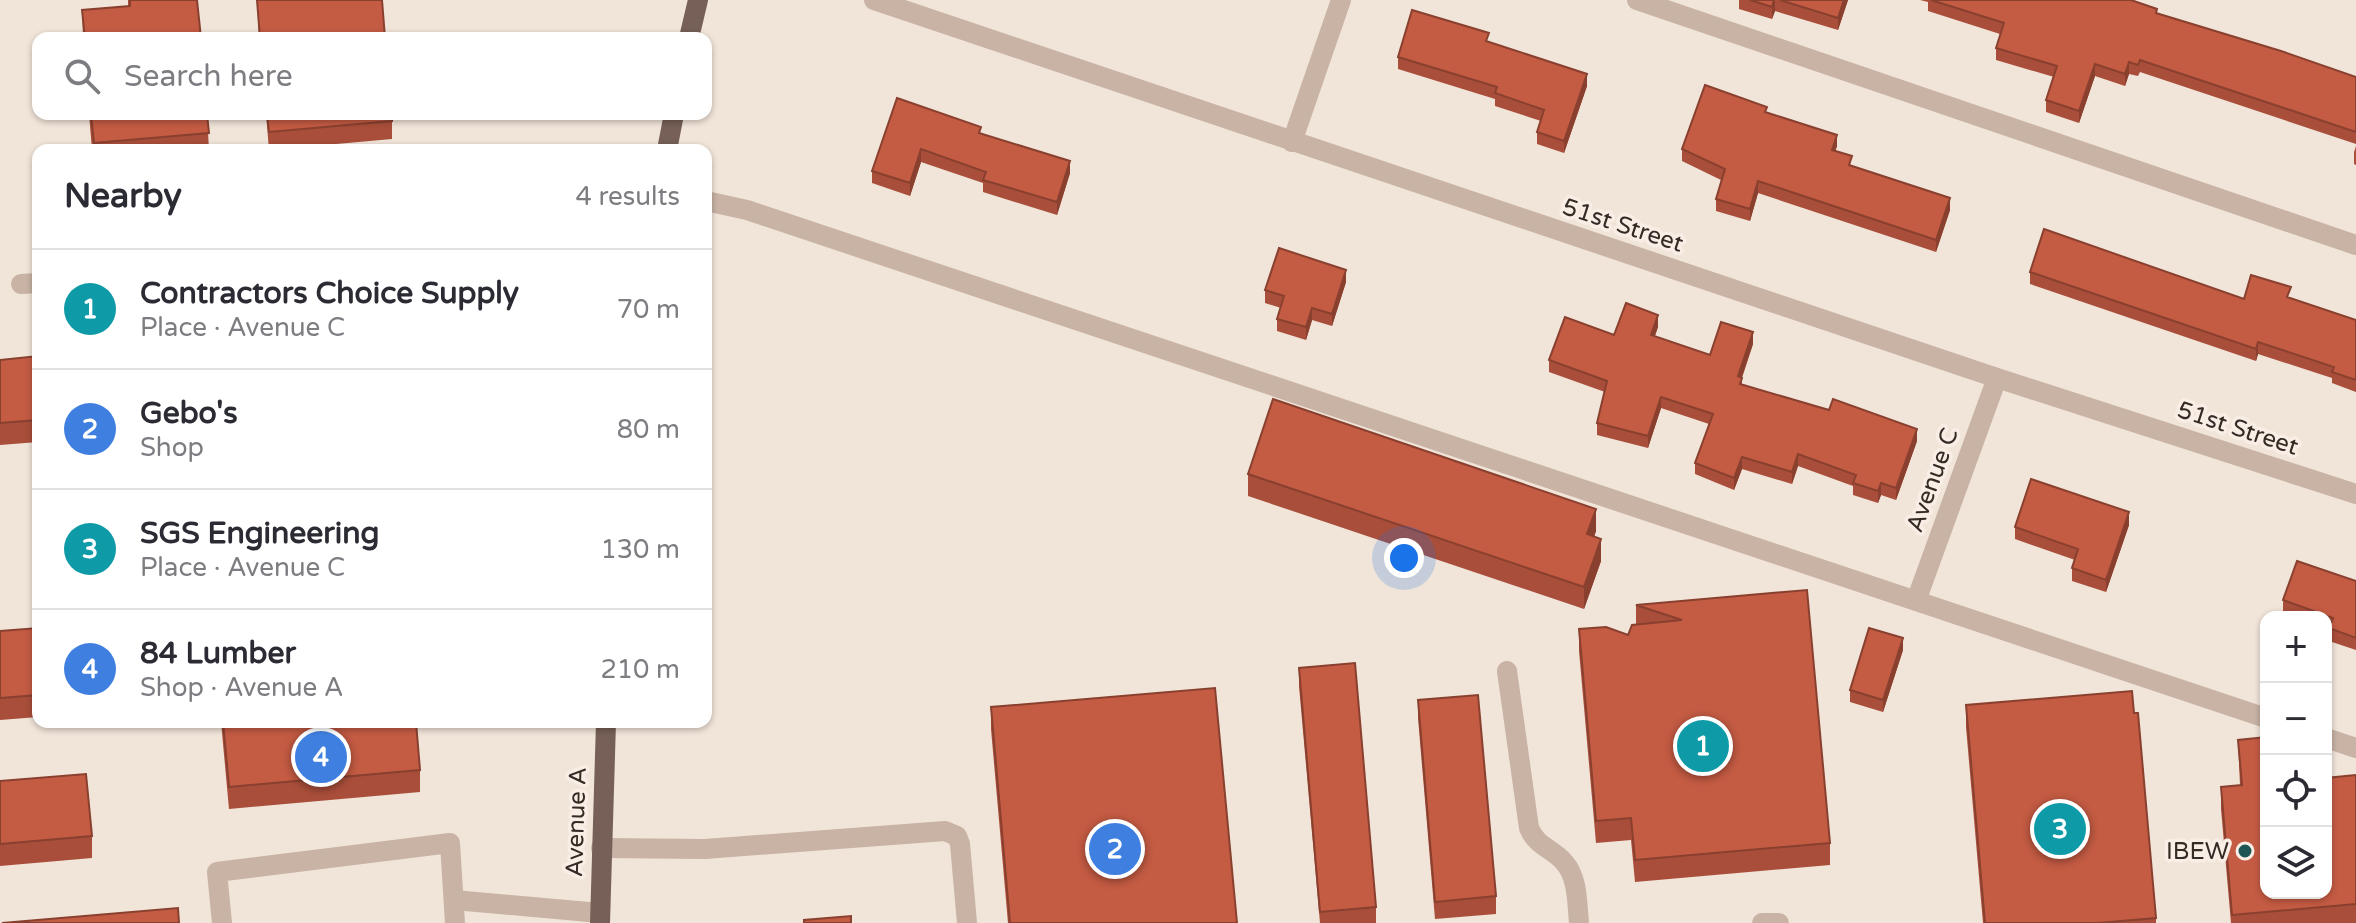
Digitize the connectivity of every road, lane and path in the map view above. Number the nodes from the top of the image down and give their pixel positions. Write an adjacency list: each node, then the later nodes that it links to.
1 (698, 0): 5 (main road)
2 (874, 0): 7 (street, 51st Street)
3 (1341, 0): 7 (street)
4 (1637, 0): 10 (street)
5 (690, 32)
6 (673, 120): 8 (main road)
7 (1292, 142): 11 (street, 51st Street)
8 (668, 144)
9 (712, 202): 13 (street)
10 (2356, 245)
11 (1997, 378): 12 (street, 51st Street); 13 (street, Avenue C)
12 (2356, 494)
13 (1916, 601): 15 (street)
14 (1507, 671): 25 (street)
15 (2260, 716)
16 (606, 728): 19 (main road, Avenue A)
17 (2332, 740): 18 (street)
18 (2356, 748)
19 (601, 848): 21 (main road, Avenue A); 24 (street)
20 (454, 900): 21 (street); 22 (street); 23 (street)
21 (600, 918)
22 (222, 923)
23 (455, 923)
24 (967, 923)
25 (1579, 923)
26 (1762, 923): 27 (street)
27 (1779, 923)

